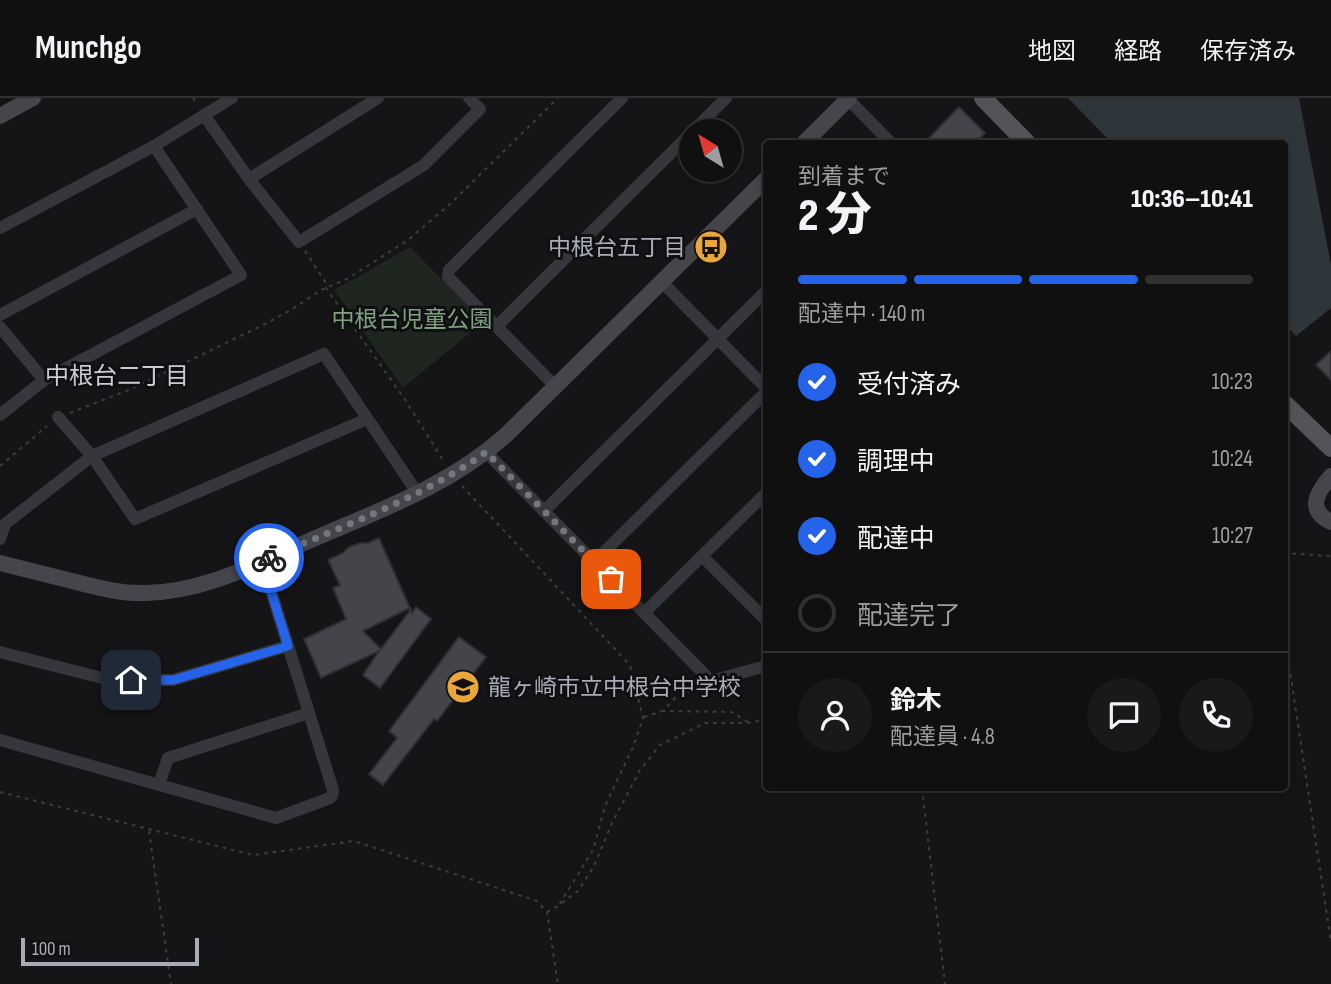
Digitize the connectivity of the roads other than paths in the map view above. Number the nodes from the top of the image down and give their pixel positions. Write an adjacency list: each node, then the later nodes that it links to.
1 (33, 98): 10 (street)
2 (232, 98): 9 (street)
3 (378, 98): 17 (street)
4 (469, 98): 17 (street)
5 (622, 98): 24 (street)
6 (726, 98): 11 (street)
7 (848, 98): 12 (street); 13 (street)
8 (983, 98): 14 (main road)
9 (204, 115): 16 (street); 17 (street)
10 (0, 116)
11 (705, 119)
12 (807, 140)
13 (888, 140)
14 (1024, 140)
15 (679, 145): 24 (street)
16 (154, 146): 19 (street); 20 (street)
17 (249, 179)
18 (763, 182): 21 (street)
19 (197, 209): 23 (street); 27 (street)
20 (0, 228)
21 (662, 282): 26 (street); 28 (street)
22 (763, 295): 26 (street)
23 (0, 315)
24 (496, 326): 28 (street)
25 (0, 327): 27 (street)
26 (718, 339): 29 (street); 41 (street)
27 (44, 380): 32 (street)
28 (556, 387): 36 (street)
29 (763, 387)
30 (763, 393): 46 (street)
31 (1288, 407): 35 (main road)
32 (0, 415)
33 (58, 417): 37 (street)
34 (368, 419): 37 (street); 37 (street); 39 (street)
35 (1331, 448)
36 (486, 452): 39 (street); 41 (street)
37 (92, 456): 43 (street)
38 (1331, 477): 42 (street)
39 (418, 494): 45 (street)
40 (763, 499): 44 (street)
41 (544, 511): 46 (street)
42 (1331, 522)
43 (0, 539)
44 (702, 556): 48 (street); 49 (street)
45 (262, 562): 47 (street); 50 (street)
46 (594, 562): 48 (street)
47 (0, 563)
48 (644, 613): 52 (street)
49 (763, 617)
50 (288, 646): 51 (street); 53 (street)
51 (0, 652)
52 (763, 667)
53 (309, 713): 55 (street); 55 (street)
54 (0, 740): 55 (street)
55 (159, 784)

